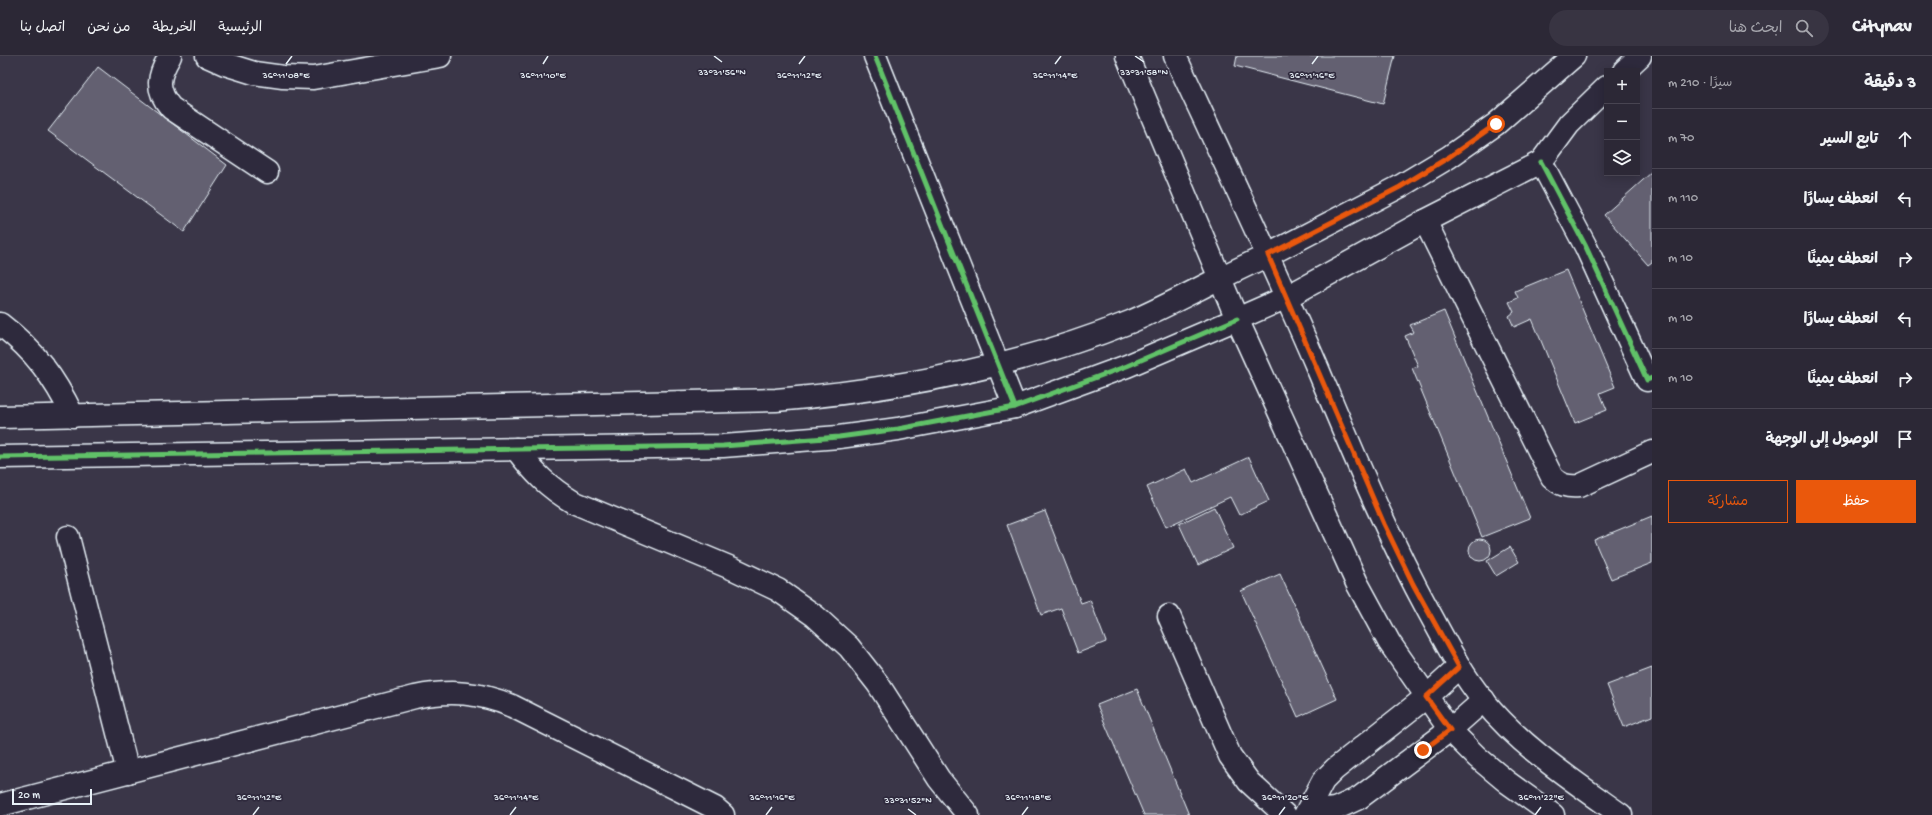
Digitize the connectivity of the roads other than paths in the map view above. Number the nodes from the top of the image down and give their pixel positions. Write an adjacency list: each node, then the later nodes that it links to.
1 (170, 56): 12 (street)
2 (207, 56): 3 (street)
3 (440, 56)
4 (875, 56): 19 (street)
5 (1127, 56): 15 (street)
6 (1175, 56): 14 (street)
7 (1574, 56): 14 (street)
8 (1640, 56): 9 (street)
9 (1627, 68)
10 (1604, 90): 11 (street)
11 (1541, 162): 13 (street); 20 (street)
12 (267, 172)
13 (1425, 221): 16 (street); 25 (street)
14 (1268, 255): 15 (street); 16 (street)
15 (1220, 278): 17 (street); 19 (street)
16 (1287, 297): 17 (street); 29 (street)
17 (1237, 319): 21 (street); 30 (street)
18 (0, 324): 22 (street)
19 (998, 364): 21 (street); 22 (street)
20 (1652, 378)
21 (1015, 407): 24 (street)
22 (73, 416): 23 (street)
23 (0, 417)
24 (516, 449): 26 (street); 37 (street)
25 (1652, 452)
26 (0, 457)
27 (68, 537): 33 (street)
28 (1169, 616): 38 (street)
29 (1459, 667): 30 (street); 31 (street)
30 (1426, 697): 32 (street); 35 (street)
31 (1484, 700): 32 (street); 40 (street)
32 (1450, 730): 35 (street); 39 (street)
33 (128, 772): 34 (street); 36 (street)
34 (0, 805)
35 (1307, 813)
36 (723, 815)
37 (968, 815)
38 (1285, 815)
39 (1554, 815)
40 (1621, 815)

